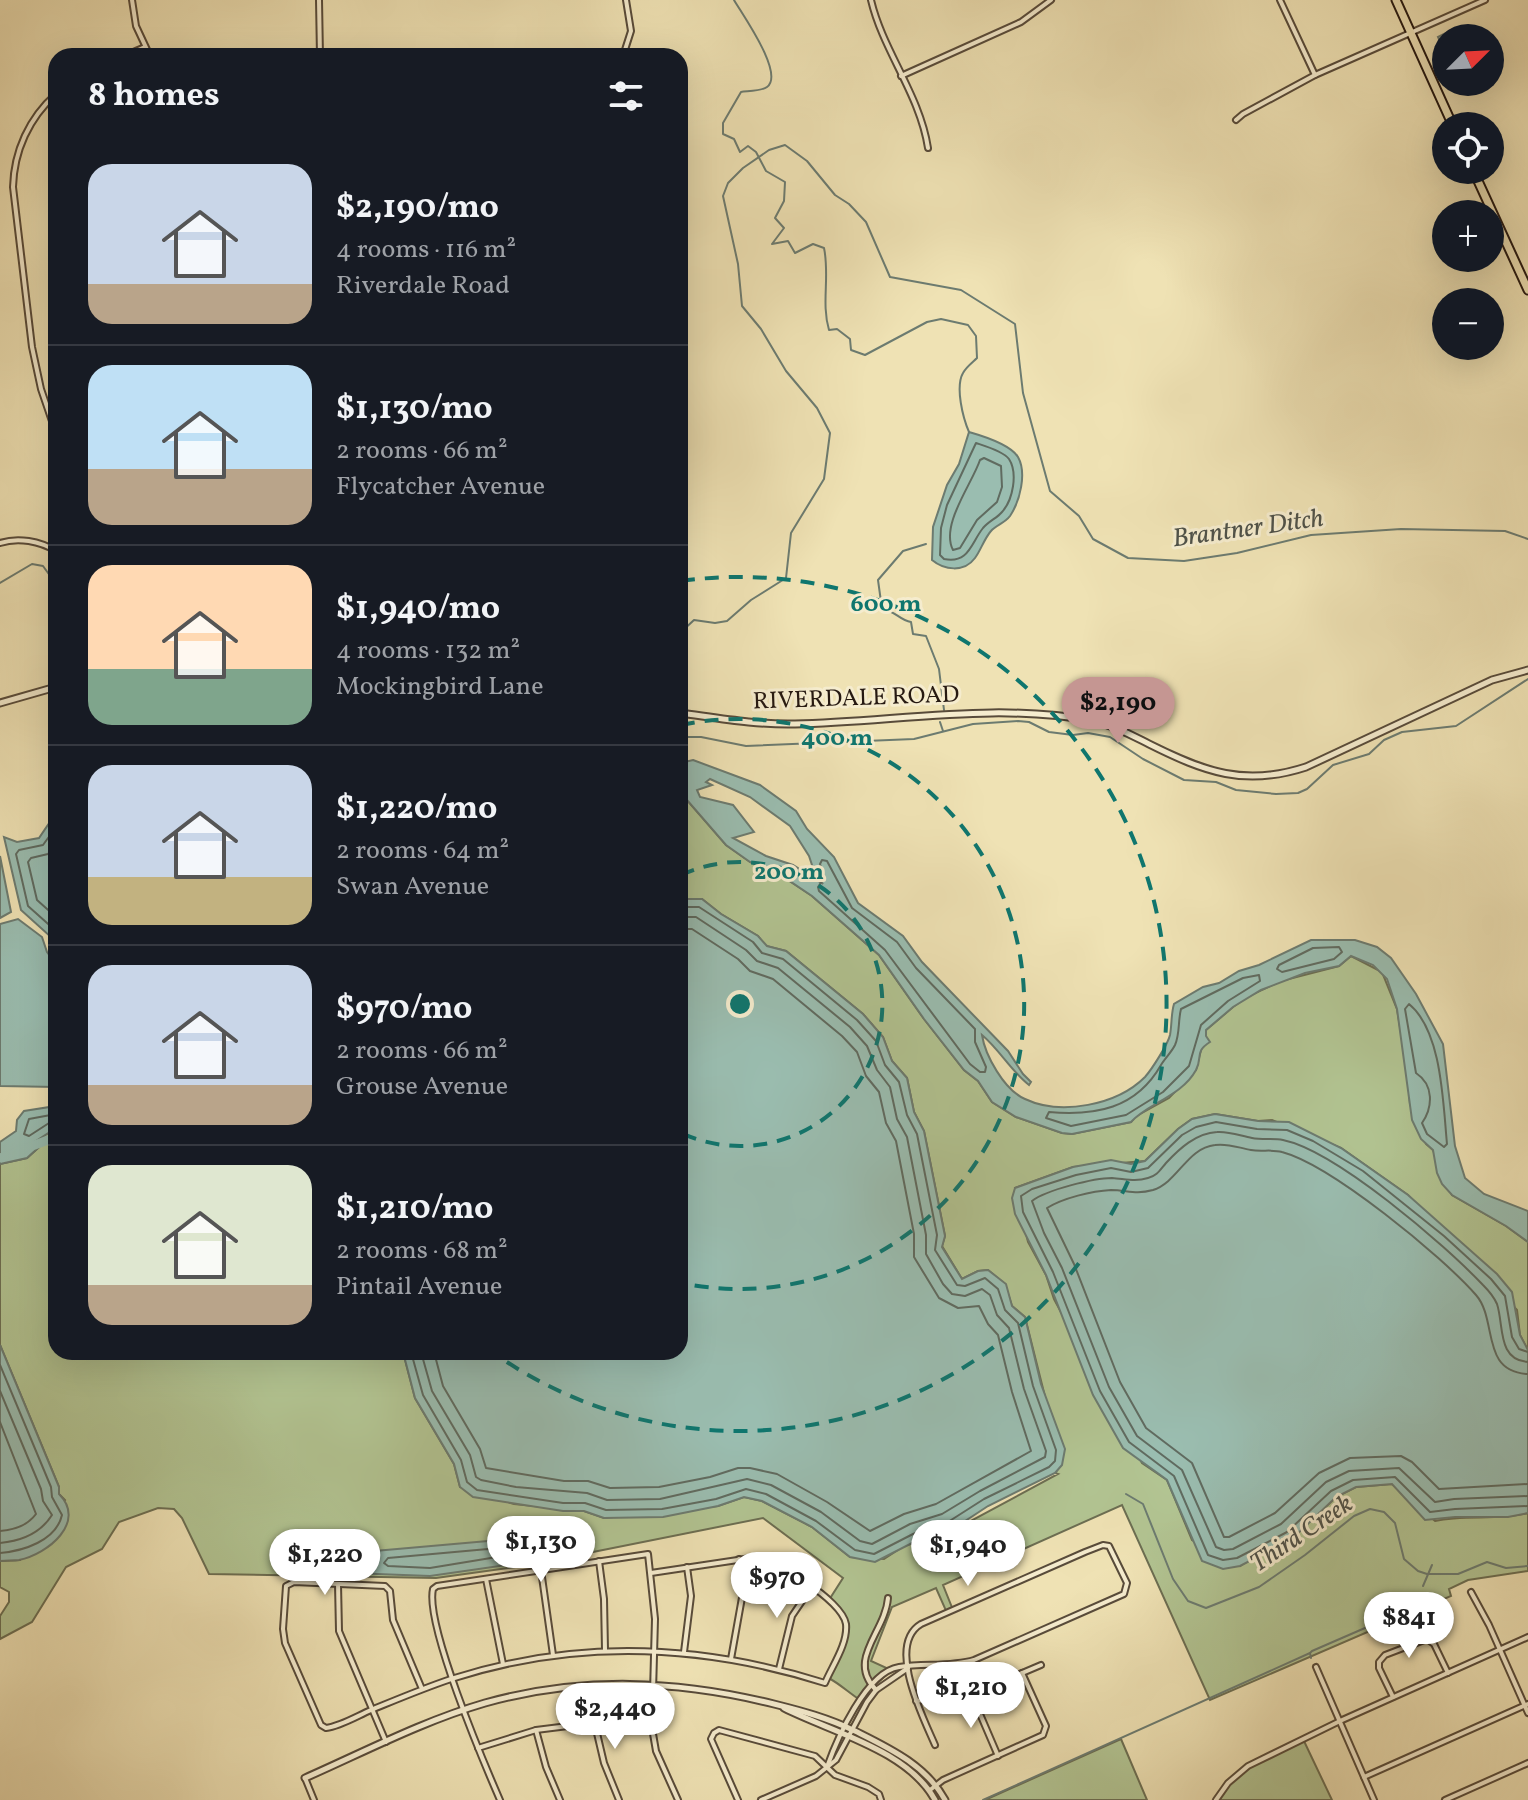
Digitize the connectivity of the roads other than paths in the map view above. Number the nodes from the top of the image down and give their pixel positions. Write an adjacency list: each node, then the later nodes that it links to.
1 (132, 0): 10 (street)
2 (319, 0): 11 (street)
3 (626, 0): 12 (street)
4 (871, 0): 14 (street)
5 (1051, 0): 14 (street)
6 (1280, 0): 13 (street)
7 (1396, 0): 9 (main road)
8 (1485, 0): 9 (street)
9 (1410, 32): 13 (street); 16 (main road)
10 (145, 47)
11 (320, 48)
12 (626, 48)
13 (1315, 75): 17 (street)
14 (901, 76): 18 (street)
15 (48, 103): 21 (street)
16 (1447, 112)
17 (1236, 120)
18 (928, 148)
19 (1479, 184): 20 (main road)
20 (1528, 290)
21 (48, 408)
22 (0, 543): 23 (street)
23 (48, 548)
24 (1528, 670): 27 (street, RIVERDALE ROAD)
25 (48, 689): 26 (street)
26 (0, 703)
27 (688, 714)
28 (739, 1559): 30 (street); 35 (street); 44 (street)
29 (599, 1561): 31 (street); 32 (street); 40 (street)
30 (687, 1567): 32 (street); 42 (street)
31 (541, 1570): 33 (street); 43 (street)
32 (651, 1573): 41 (street)
33 (486, 1579): 45 (street); 52 (street)
34 (338, 1584): 55 (street); 62 (street); 62 (street)
35 (811, 1588): 49 (street); 49 (street)
36 (1471, 1592): 39 (street)
37 (888, 1598): 54 (street)
38 (1528, 1637): 39 (street)
39 (1500, 1649): 51 (street); 61 (street)
40 (605, 1650): 41 (street); 43 (street)
41 (654, 1651): 42 (street); 53 (street)
42 (684, 1653): 44 (street)
43 (553, 1655): 45 (street)
44 (731, 1659): 49 (street)
45 (503, 1664): 52 (street)
46 (1041, 1665): 50 (street)
47 (1316, 1667): 65 (street)
48 (908, 1668): 48 (street); 54 (street); 56 (street); 59 (street)
49 (779, 1669)
50 (1022, 1673): 57 (street); 73 (street)
51 (1448, 1673): 58 (street); 58 (street)
52 (454, 1678): 55 (street); 63 (street)
53 (652, 1684): 60 (street); 63 (street); 83 (street)
54 (871, 1685): 56 (street); 66 (street)
55 (422, 1689): 62 (street)
56 (876, 1690): 69 (street)
57 (971, 1693): 59 (street); 73 (street)
58 (1393, 1697): 65 (street)
59 (916, 1701): 71 (street)
60 (776, 1704): 66 (street); 68 (street)
61 (1526, 1705): 64 (street); 76 (street)
62 (372, 1709): 70 (street)
63 (465, 1710): 70 (street); 72 (street)
64 (1528, 1713)
65 (1340, 1721): 76 (street); 89 (street)
66 (846, 1726): 68 (street); 69 (street)
67 (536, 1730): 72 (street); 81 (street); 82 (street)
68 (843, 1733): 69 (street); 75 (street)
69 (852, 1734): 75 (street); 78 (street)
70 (386, 1742): 77 (street)
71 (935, 1745)
72 (478, 1748): 80 (street)
73 (998, 1756): 78 (street)
74 (1528, 1763): 91 (street)
75 (827, 1767): 84 (street); 85 (street); 86 (street)
76 (1364, 1777): 90 (street)
77 (305, 1778): 79 (street)
78 (933, 1788): 87 (street); 88 (street)
79 (314, 1800)
80 (500, 1800)
81 (560, 1800)
82 (619, 1800)
83 (678, 1800)
84 (738, 1800)
85 (761, 1800)
86 (881, 1800)
87 (935, 1800)
88 (945, 1800)
89 (1216, 1800)
90 (1374, 1800)
91 (1445, 1800)

